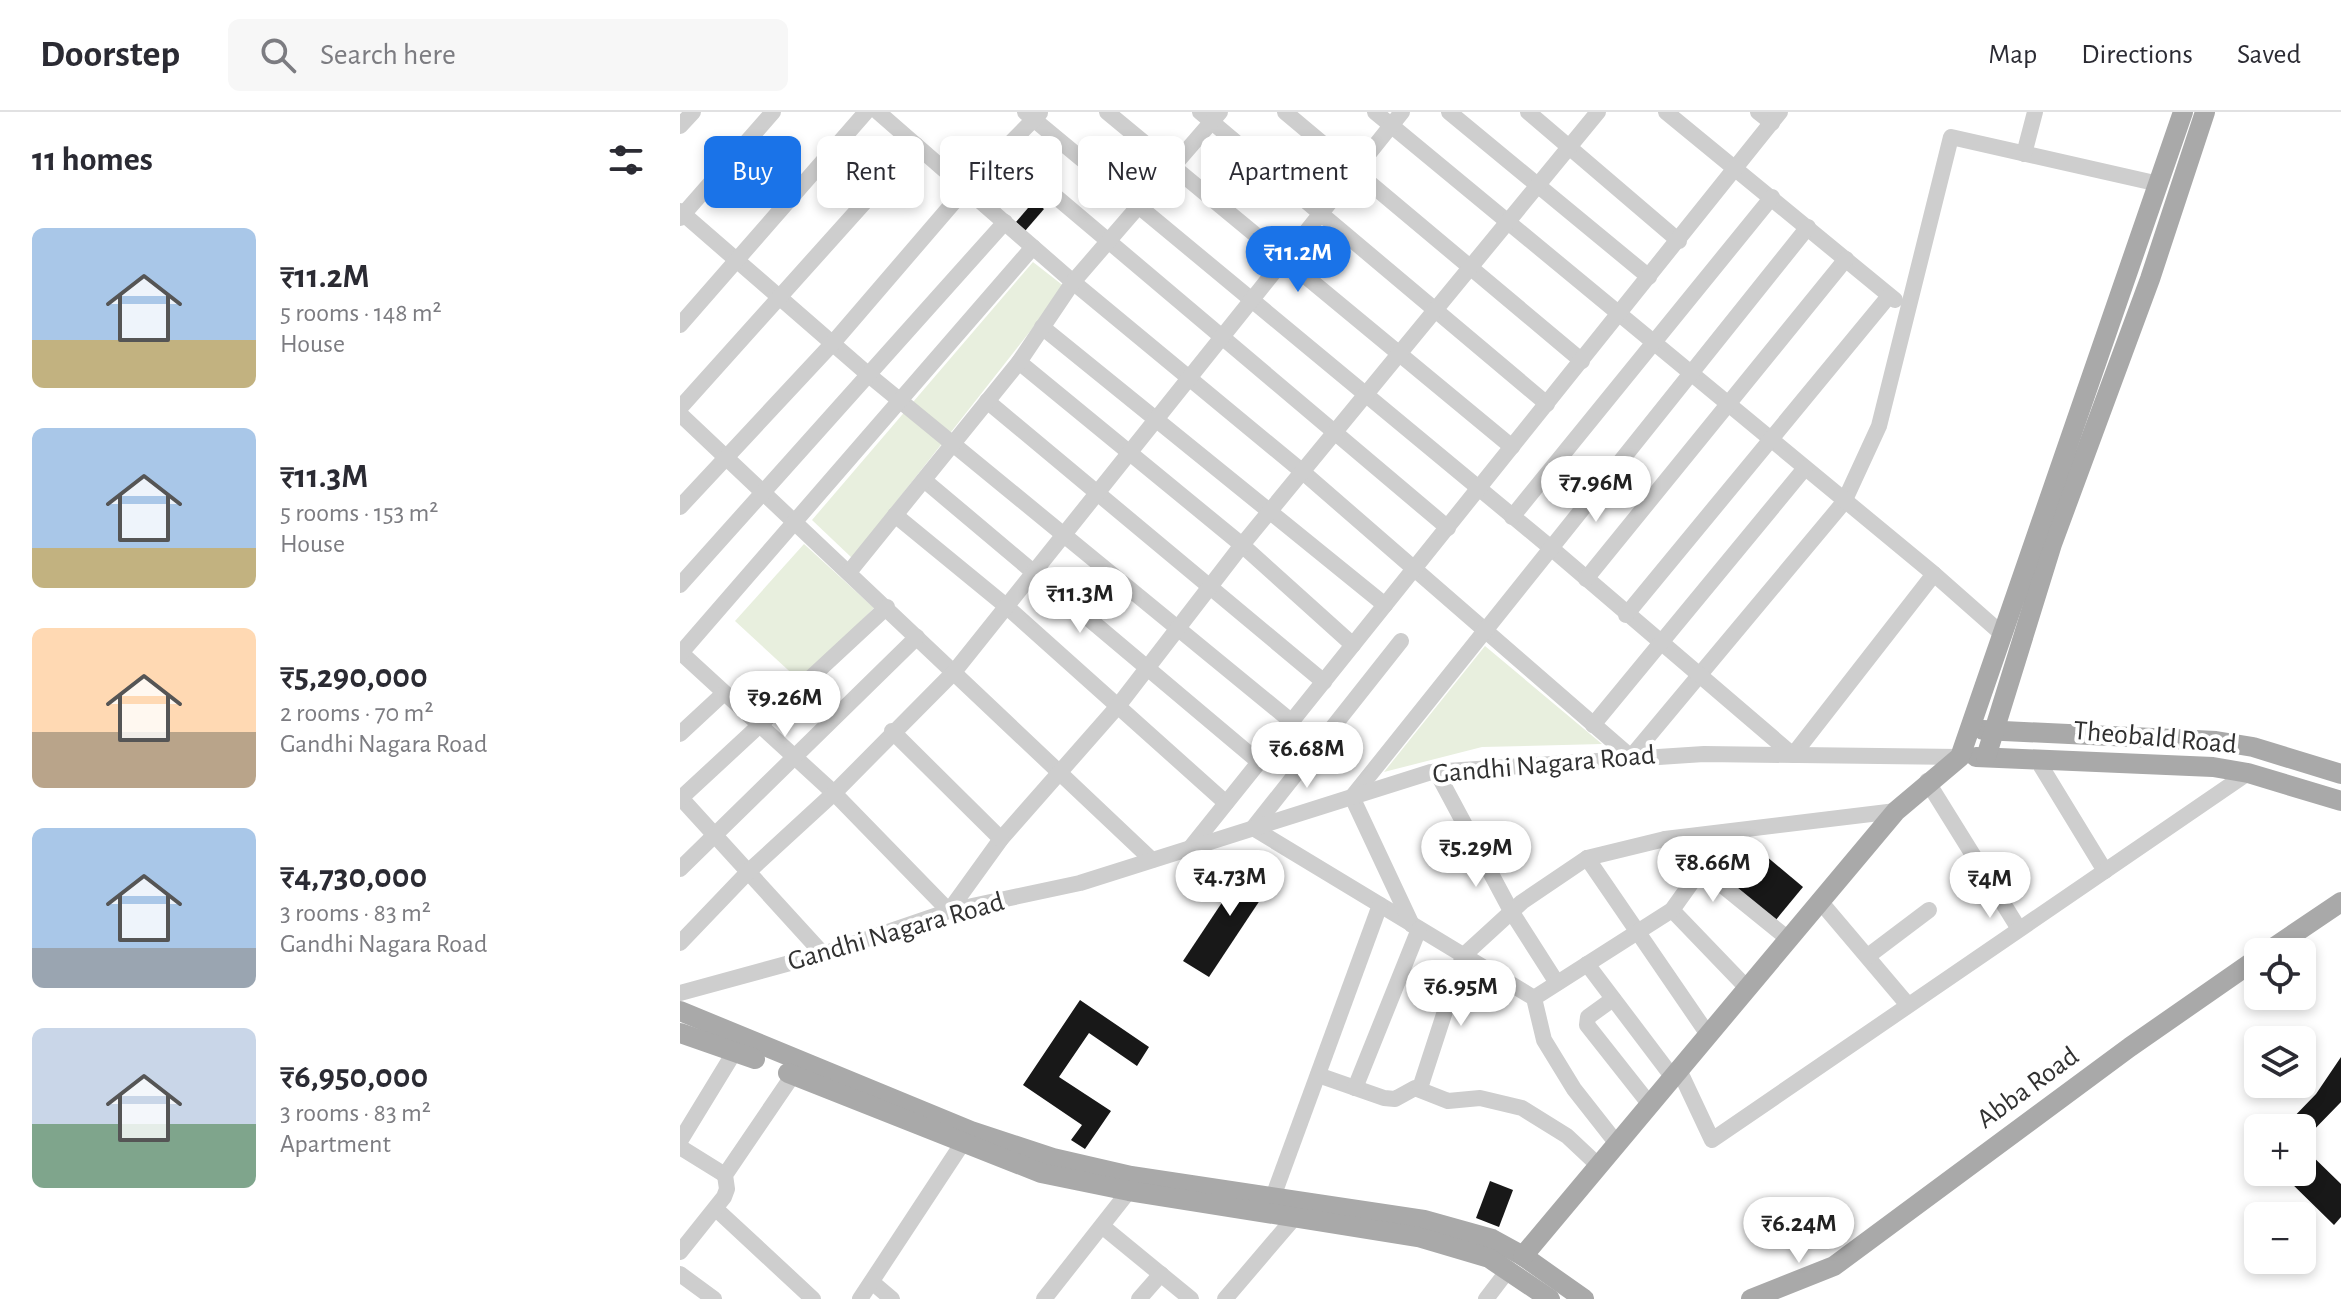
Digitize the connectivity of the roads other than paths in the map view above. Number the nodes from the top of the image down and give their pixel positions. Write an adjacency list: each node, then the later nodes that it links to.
1 (693, 112): 20 (street)
2 (773, 112): 46 (street)
3 (866, 112): 55 (street)
4 (1107, 112): 23 (street)
5 (1285, 112): 24 (street)
6 (1375, 112): 19 (street)
7 (1449, 112): 34 (street)
8 (1528, 112): 26 (street)
9 (1666, 112): 32 (street)
10 (1758, 112): 18 (street)
11 (2035, 112): 30 (street)
12 (2183, 112): 35 (main road)
13 (2205, 112): 135 (main road)
14 (1595, 113): 26 (street)
15 (886, 115): 21 (street)
16 (1033, 115): 22 (street); 29 (street)
17 (1211, 116): 27 (street); 45 (street)
18 (1776, 117): 32 (street)
19 (1396, 118): 25 (street); 48 (street)
20 (680, 126)
21 (907, 136)
22 (1016, 136)
23 (1136, 136)
24 (1313, 136)
25 (1376, 143)
26 (1570, 146): 34 (street); 51 (street)
27 (1185, 151)
28 (924, 152): 31 (street)
29 (1078, 154)
30 (2024, 154): 35 (street); 63 (street)
31 (940, 166)
32 (1736, 169): 37 (street); 51 (street)
33 (1185, 177): 53 (street)
34 (1538, 184): 48 (street); 57 (street)
35 (2159, 184): 118 (main road)
36 (1376, 189): 56 (street)
37 (1772, 197): 49 (street); 68 (street)
38 (1062, 202): 50 (street)
39 (859, 208): 60 (street)
40 (949, 208): 69 (street)
41 (989, 208): 47 (street)
42 (1137, 208): 50 (street)
43 (1141, 208): 61 (street)
44 (1325, 208): 45 (street)
45 (1321, 213): 53 (street); 62 (street)
46 (681, 215): 55 (street)
47 (1005, 222): 52 (street); 74 (street)
48 (1506, 222): 56 (street); 64 (street)
49 (1808, 227): 54 (street); 73 (street)
50 (1108, 241): 58 (street); 67 (street)
51 (1679, 241): 57 (street)
52 (1033, 247): 58 (street); 77 (street)
53 (1285, 257): 61 (street); 70 (street)
54 (1846, 259): 59 (street); 80 (street)
55 (738, 262): 60 (street); 65 (street)
56 (1469, 267): 62 (street); 71 (street)
57 (1649, 277): 64 (street)
58 (1073, 282): 66 (street); 75 (street)
59 (1889, 296): 63 (street); 84 (street)
60 (779, 297): 69 (street); 81 (street)
61 (1251, 299): 67 (street); 76 (street)
62 (1434, 309): 70 (street); 79 (street)
63 (1909, 311): 95 (street)
64 (1619, 314): 68 (street); 71 (street)
65 (680, 325)
66 (1042, 327): 72 (street); 82 (street)
67 (1220, 337): 75 (street); 83 (street)
68 (1653, 342): 73 (street); 99 (street)
69 (832, 344): 74 (street); 88 (street)
70 (1399, 352): 76 (street); 86 (street)
71 (1582, 361): 79 (street)
72 (1019, 362): 78 (street); 87 (street)
73 (1691, 373): 80 (street); 104 (street)
74 (870, 376): 77 (street); 93 (street)
75 (1188, 377): 82 (street); 90 (street)
76 (1366, 395): 83 (street); 92 (street)
77 (901, 401): 85 (street); 100 (street)
78 (987, 401): 85 (street); 94 (street)
79 (1547, 404): 86 (street)
80 (1728, 404): 84 (street); 109 (street)
81 (680, 411): 88 (street)
82 (1157, 417): 87 (street); 97 (street)
83 (1334, 435): 90 (street); 101 (street)
84 (1771, 439): 89 (street); 115 (street)
85 (953, 444): 91 (street); 102 (street)
86 (1512, 447): 92 (street)
87 (1129, 452): 94 (street); 103 (street)
88 (727, 457): 93 (street); 96 (street)
89 (1805, 468): 95 (street); 122 (street)
90 (1304, 473): 97 (street); 105 (street)
91 (924, 480): 98 (street); 106 (street)
92 (1479, 489): 99 (street); 101 (street)
93 (765, 492): 100 (street); 110 (street)
94 (1097, 492): 102 (street); 111 (street)
95 (1844, 502): 108 (street); 126 (street)
96 (680, 507)
97 (1270, 512): 103 (street); 112 (street)
98 (895, 515): 107 (street); 113 (street)
99 (1512, 517): 104 (street)
100 (797, 522): 107 (street); 123 (street)
101 (1448, 528): 105 (street)
102 (1065, 533): 106 (street); 116 (street)
103 (1242, 545): 111 (street); 121 (street)
104 (1551, 548): 109 (street); 117 (street)
105 (1414, 569): 112 (street); 117 (street)
106 (1035, 570): 113 (street); 124 (street)
107 (850, 571): 114 (street)
108 (1934, 574): 118 (street); 137 (street)
109 (1586, 579): 115 (street)
110 (680, 585)
111 (1210, 587): 116 (street); 127 (street)
112 (1385, 605): 121 (street)
113 (1006, 606): 125 (street); 129 (street)
114 (887, 607): 119 (street); 132 (street)
115 (1626, 615): 122 (street)
116 (1176, 630): 124 (street); 130 (street)
117 (1485, 631): 131 (street); 150 (street)
118 (2002, 634): 133 (main road)
119 (917, 637): 125 (street); 138 (street)
120 (1401, 641): 155 (street)
121 (1353, 645): 127 (street)
122 (1660, 645): 126 (street); 131 (street)
123 (680, 653): 128 (street)
124 (1148, 667): 129 (street); 143 (street)
125 (954, 672): 134 (street); 145 (street)
126 (1698, 676): 137 (street); 139 (street)
127 (1324, 682): 130 (street)
128 (723, 694): 132 (street); 136 (street)
129 (1118, 706): 145 (street); 153 (street)
130 (1292, 722): 143 (street)
131 (1593, 725): 139 (street)
132 (759, 726): 138 (street); 151 (street)
133 (1967, 728): 135 (main road, Theobald Road); 140 (main road)
134 (892, 731): 149 (street); 157 (street)
135 (1995, 732): 141 (main road); 147 (main road, Theobald Road)
136 (680, 734)
137 (1793, 755): 139 (street, Gandhi Nagara Road); 140 (street, Gandhi Nagara Road)
138 (795, 757): 149 (street); 156 (street)
139 (1631, 757): 144 (street, Gandhi Nagara Road)
140 (1960, 757): 141 (main road, Theobald Road); 148 (main road)
141 (1986, 757): 142 (main road, Theobald Road)
142 (2036, 758): 146 (main road, Theobald Road); 164 (street)
143 (1259, 762): 153 (street)
144 (1436, 771): 150 (street, Gandhi Nagara Road); 172 (street)
145 (1061, 772): 157 (street); 161 (street)
146 (2248, 773): 152 (main road, Theobald Road); 164 (street)
147 (2341, 774)
148 (1927, 781): 154 (main road); 174 (street)
149 (834, 793): 165 (street); 171 (street)
150 (1352, 797): 155 (street, Gandhi Nagara Road); 173 (street)
151 (680, 798): 156 (street)
152 (2341, 801)
153 (1226, 803): 159 (street)
154 (1896, 811): 158 (street); 166 (main road)
155 (1253, 828): 159 (street, Gandhi Nagara Road); 168 (street)
156 (714, 835): 163 (street); 165 (street)
157 (1001, 839): 171 (street)
158 (1665, 839): 160 (street); 162 (street)
159 (1190, 848): 161 (street, Gandhi Nagara Road)
160 (1587, 858): 172 (street); 175 (street)
161 (1152, 860): 171 (street, Gandhi Nagara Road)
162 (1702, 868): 169 (street); 176 (street)
163 (680, 869)
164 (2105, 871): 174 (street)
165 (748, 872): 178 (street); 179 (street)
166 (1819, 900): 176 (main road); 181 (street)
167 (2341, 902): 177 (main road)
168 (1380, 905): 173 (street); 195 (street)
169 (1672, 910): 175 (street); 185 (street)
170 (1929, 910): 181 (street)
171 (949, 911): 179 (street, Gandhi Nagara Road)
172 (1511, 911): 180 (street); 184 (street)
173 (1416, 927): 180 (street); 197 (street)
174 (2019, 929): 189 (street)
175 (1638, 931): 182 (street); 192 (street)
176 (1787, 938): 185 (main road)
177 (2288, 938)
178 (680, 943)
179 (823, 954): 186 (street, Gandhi Nagara Road)
180 (1463, 956): 187 (street); 198 (street)
181 (1868, 956): 189 (street)
182 (1587, 964): 184 (street); 188 (street)
183 (2244, 968): 213 (main road, Abba Road)
184 (1557, 983): 187 (street)
185 (1747, 988): 192 (main road)
186 (680, 993)
187 (1534, 998): 202 (street)
188 (1613, 999): 196 (street); 199 (street)
189 (1908, 1005): 196 (street)
190 (680, 1011): 207 (main road)
191 (680, 1033): 193 (main road)
192 (1709, 1036): 196 (main road)
193 (735, 1051): 194 (main road); 200 (street)
194 (793, 1075): 201 (main road); 205 (street)
195 (1318, 1075): 197 (street); 207 (street)
196 (1677, 1076): 199 (main road)
197 (1355, 1088): 198 (street)
198 (1420, 1088): 204 (street)
199 (1651, 1106): 202 (main road)
200 (680, 1141)
201 (962, 1144): 206 (main road); 216 (street)
202 (1618, 1145): 204 (main road)
203 (680, 1147): 205 (street)
204 (1599, 1166): 212 (main road)
205 (725, 1175): 208 (street)
206 (1129, 1191): 207 (main road); 210 (street)
207 (1271, 1203): 209 (main road); 212 (main road)
208 (716, 1209): 211 (street); 218 (street)
209 (1295, 1217): 212 (main road); 224 (street)
210 (1102, 1226): 215 (street); 221 (street)
211 (680, 1252)
212 (1516, 1262): 225 (street); 226 (main road); 227 (main road)
213 (1834, 1266): 228 (main road, Abba Road); 229 (main road, Abba Road)
214 (680, 1274): 217 (street)
215 (1161, 1274): 222 (street); 223 (street)
216 (872, 1282): 219 (street); 220 (street)
217 (714, 1299)
218 (813, 1299)
219 (860, 1299)
220 (892, 1299)
221 (1044, 1299)
222 (1139, 1299)
223 (1191, 1299)
224 (1225, 1299)
225 (1486, 1299)
226 (1550, 1299)
227 (1584, 1299)
228 (1751, 1299)
229 (1792, 1299)

